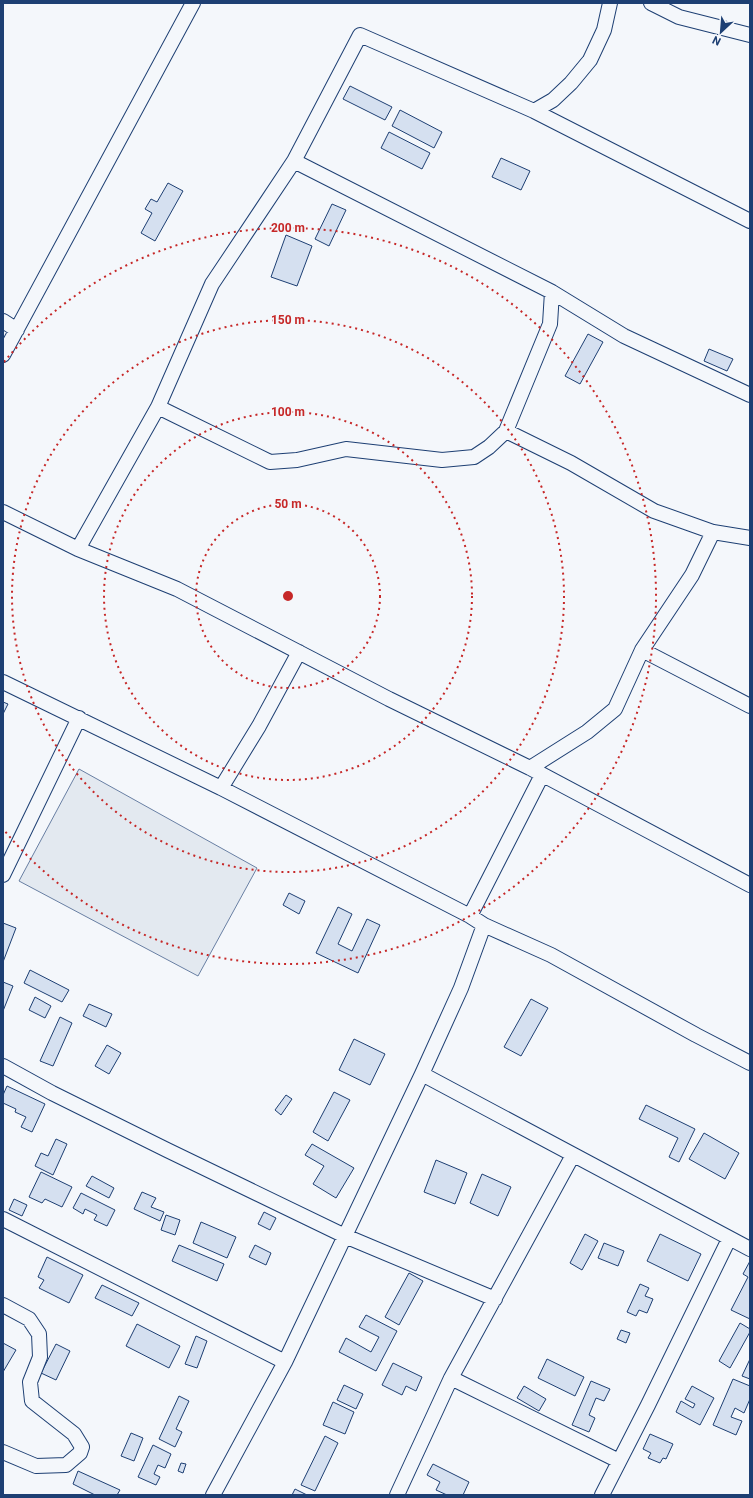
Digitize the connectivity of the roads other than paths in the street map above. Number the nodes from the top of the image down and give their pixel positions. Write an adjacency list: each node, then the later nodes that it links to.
1 (193, 3): 10 (street)
2 (610, 3): 5 (street)
3 (651, 3): 4 (street)
4 (750, 35)
5 (534, 111): 6 (street); 7 (street)
6 (294, 161): 8 (street); 13 (street)
7 (750, 221)
8 (552, 292): 12 (street); 14 (street)
9 (3, 322): 10 (street)
10 (17, 330): 11 (street)
11 (3, 355)
12 (750, 396)
13 (158, 407): 14 (street); 18 (street)
14 (506, 431): 16 (street)
15 (3, 512): 18 (street)
16 (713, 532): 17 (street); 19 (street)
17 (750, 538)
18 (78, 549): 20 (street)
19 (642, 650): 22 (street); 24 (street)
20 (299, 652): 24 (street); 25 (street)
21 (3, 682): 23 (street)
22 (750, 706)
23 (79, 718): 25 (street); 26 (street)
24 (536, 772): 27 (street); 28 (street)
25 (221, 788): 28 (street)
26 (3, 875)
27 (750, 885)
28 (470, 916): 29 (street)
29 (484, 925): 30 (street); 32 (street)
30 (750, 1063)
31 (3, 1066): 35 (street)
32 (422, 1074): 33 (street); 35 (street)
33 (573, 1155): 36 (street); 38 (street)
34 (3, 1219): 40 (street)
35 (345, 1236): 38 (street); 40 (street)
36 (729, 1239): 37 (street); 43 (street)
37 (750, 1249)
38 (494, 1299): 41 (street)
39 (3, 1305): 42 (street)
40 (285, 1362): 44 (street)
41 (451, 1378): 43 (street); 45 (street)
42 (3, 1452)
43 (619, 1461): 46 (street)
44 (213, 1495)
45 (398, 1495)
46 (602, 1495)

